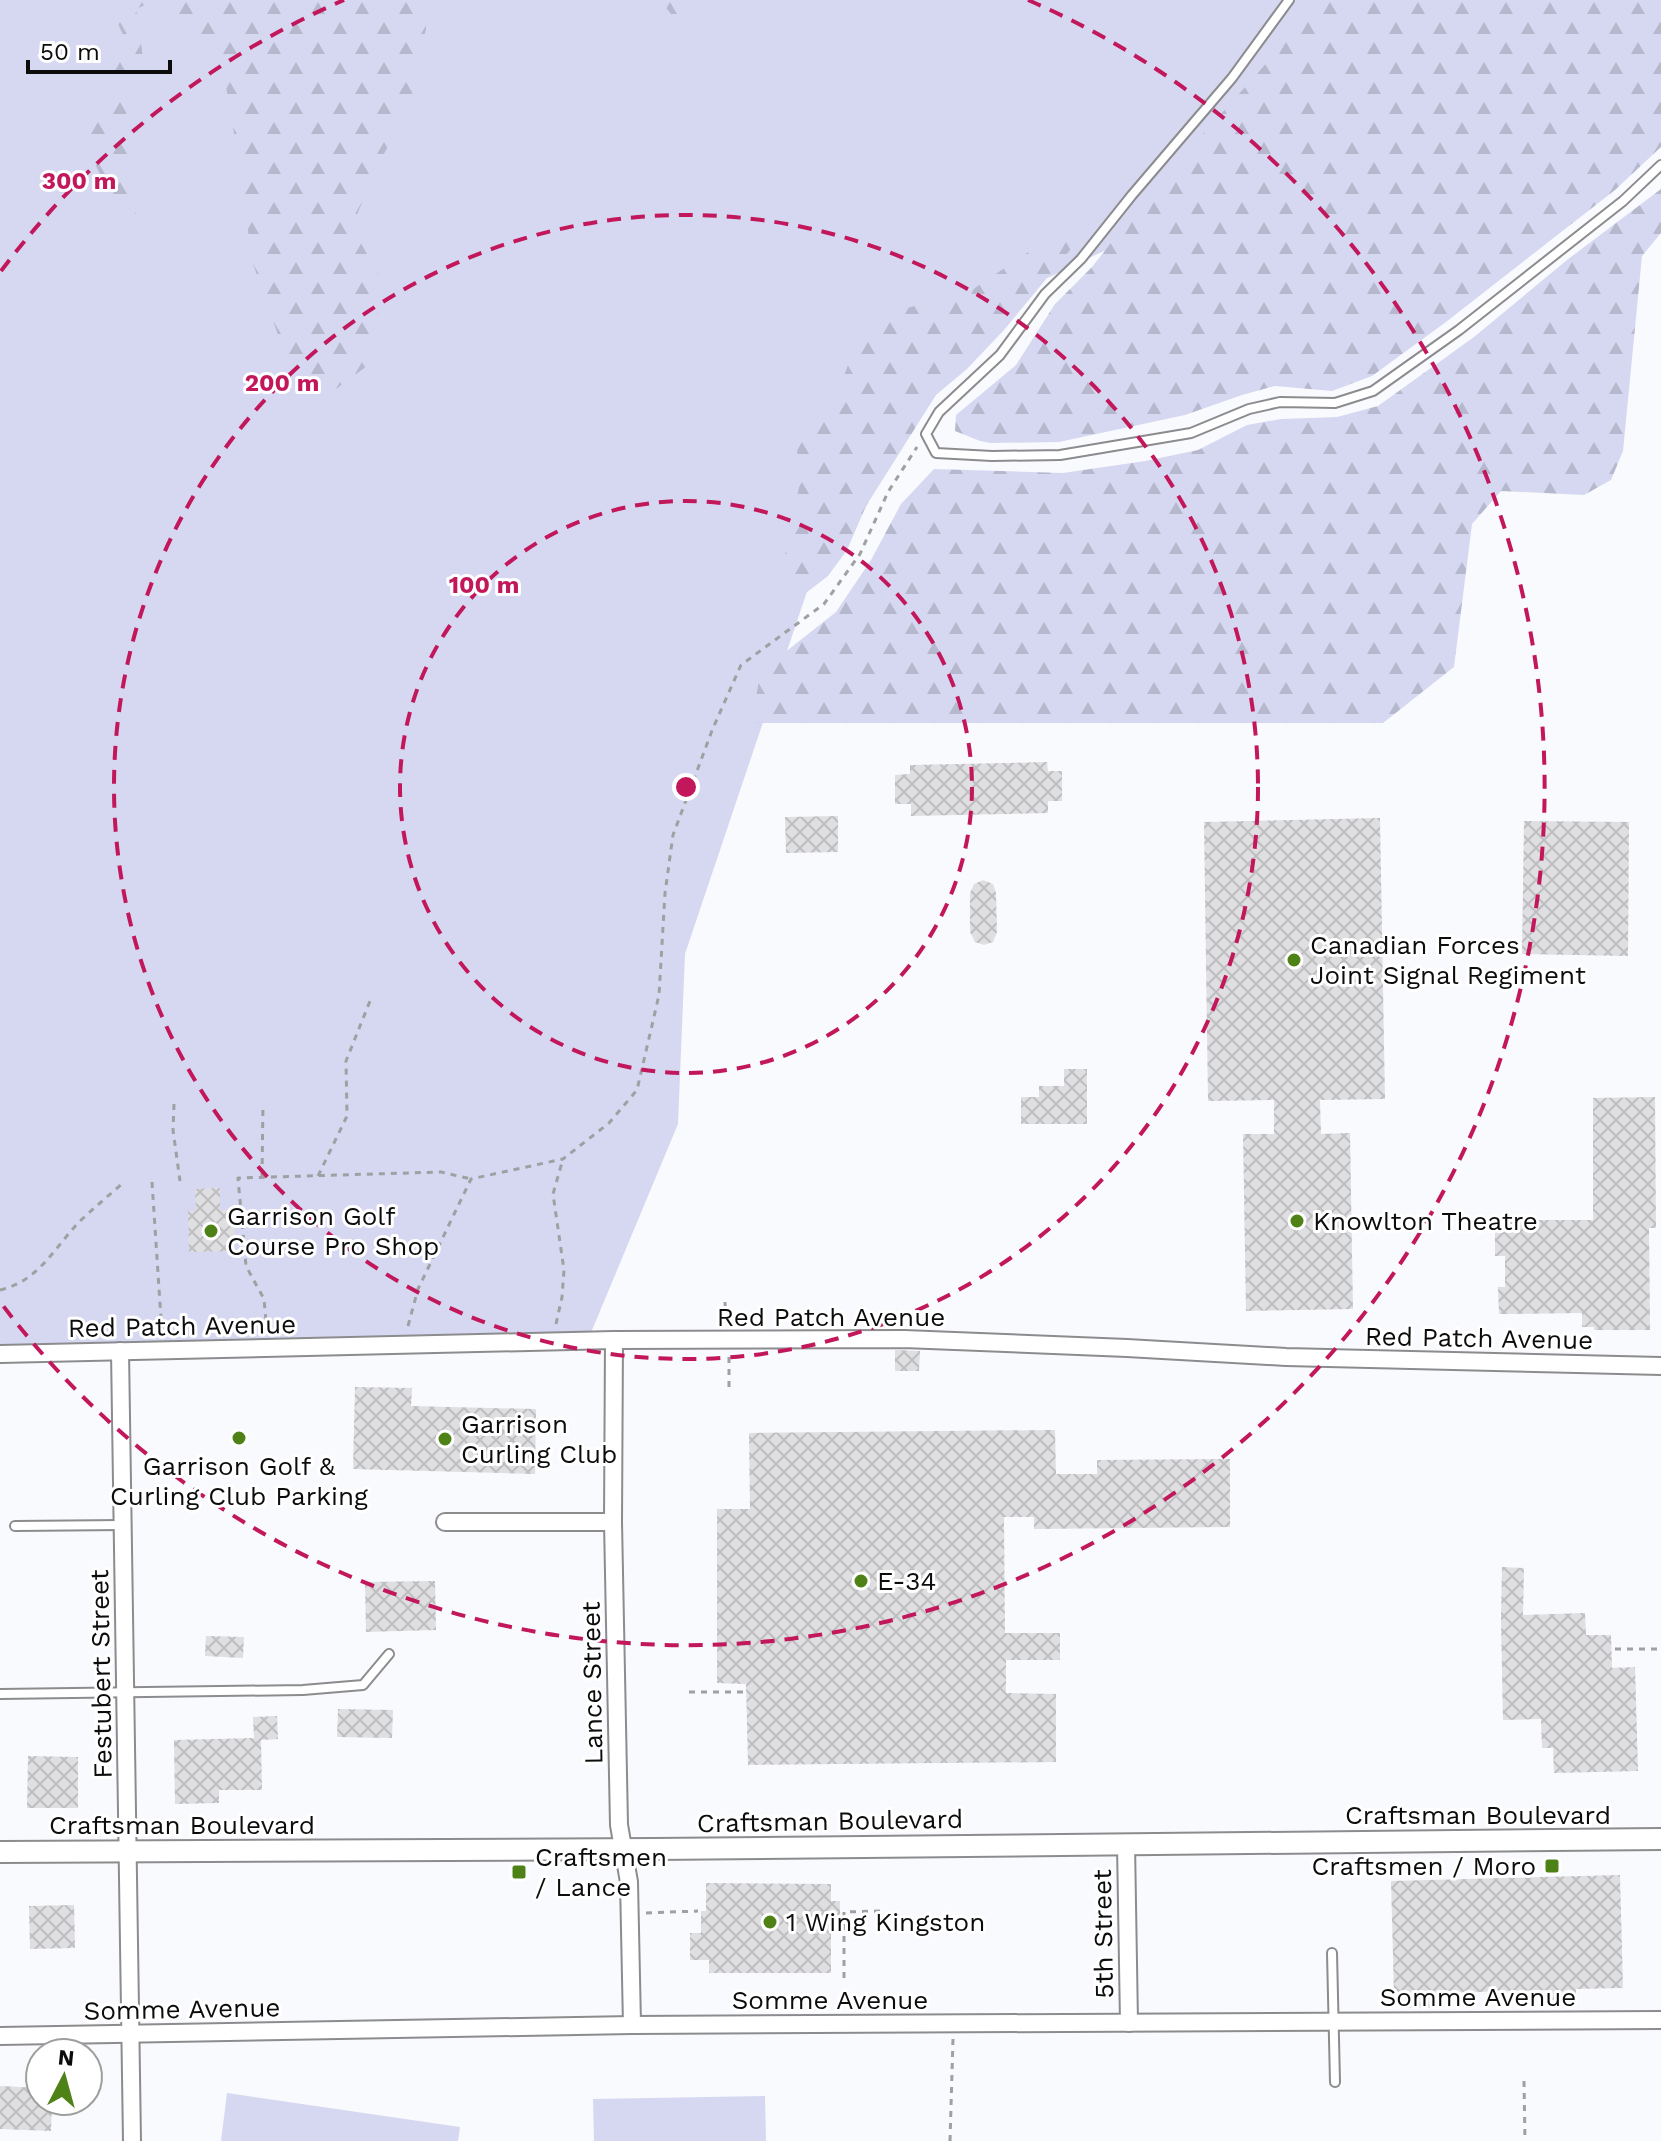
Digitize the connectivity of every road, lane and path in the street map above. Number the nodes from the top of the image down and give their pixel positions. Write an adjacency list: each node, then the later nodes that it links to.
1 (1289, 0): 3 (lane)
2 (1661, 165): 3 (lane)
3 (926, 434): 7 (path)
4 (370, 1001): 8 (path)
5 (174, 1104): 11 (path)
6 (263, 1104): 9 (path)
7 (563, 1159): 10 (path); 16 (path)
8 (318, 1176): 9 (path); 10 (path)
9 (262, 1178): 18 (path)
10 (471, 1179): 17 (path)
11 (180, 1181)
12 (152, 1182): 19 (path)
13 (123, 1183): 14 (path)
14 (0, 1290)
15 (614, 1340): 16 (street, Red Patch Avenue); 22 (street, Red Patch Avenue); 24 (street, Lance Street)
16 (554, 1341): 17 (street, Red Patch Avenue)
17 (403, 1344): 18 (street, Red Patch Avenue)
18 (268, 1348): 19 (street, Red Patch Avenue)
19 (162, 1350): 20 (street, Red Patch Avenue)
20 (120, 1351): 21 (street, Red Patch Avenue); 25 (street, Festubert Street)
21 (0, 1354)
22 (1661, 1366)
23 (445, 1522): 24 (street)
24 (613, 1522): 36 (street, Lance Street)
25 (123, 1525): 26 (lane); 32 (street, Festubert Street)
26 (15, 1526)
27 (1615, 1649): 28 (path)
28 (1661, 1649)
29 (389, 1654): 32 (lane)
30 (689, 1692): 31 (path)
31 (745, 1692)
32 (125, 1693): 33 (lane); 38 (street, Festubert Street)
33 (0, 1694)
34 (1661, 1839): 35 (street, Craftsman Boulevard)
35 (1126, 1844): 36 (street, Craftsman Boulevard); 47 (street, 5th Street)
36 (623, 1850): 38 (street, Craftsman Boulevard); 41 (street, Lance Street)
37 (0, 1852): 38 (street, Craftsman Boulevard)
38 (128, 1852): 49 (street, Festubert Street)
39 (698, 1911): 41 (path)
40 (880, 1911): 43 (path)
41 (629, 1913): 48 (street, Lance Street)
42 (1332, 1953): 45 (lane)
43 (844, 1978)
44 (1661, 2020): 45 (street, Somme Avenue)
45 (1334, 2022): 47 (street, Somme Avenue); 52 (lane)
46 (953, 2023): 47 (street, Somme Avenue); 48 (street, Somme Avenue); 54 (path)
47 (1129, 2023)
48 (632, 2025): 49 (street, Somme Avenue)
49 (132, 2034): 50 (street, Somme Avenue); 53 (street, Festubert Street)
50 (0, 2036)
51 (1524, 2081): 55 (path)
52 (1335, 2082)
53 (132, 2141)
54 (950, 2141)
55 (1525, 2141)

